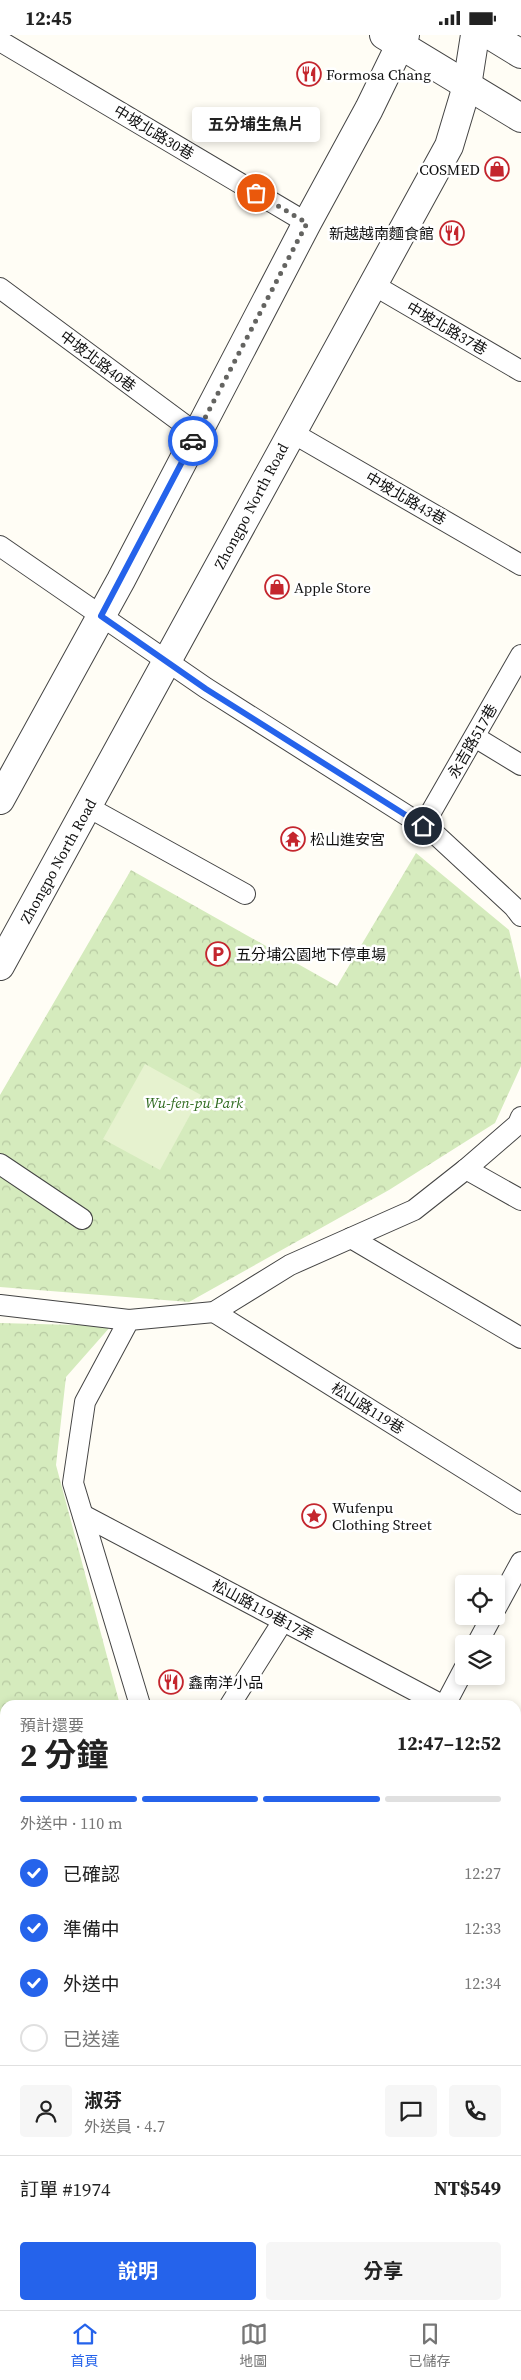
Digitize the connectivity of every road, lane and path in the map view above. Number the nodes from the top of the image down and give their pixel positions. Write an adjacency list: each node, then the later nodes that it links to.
1 (475, 35): 6 (street, Zhongpo North Road)
2 (490, 35): 5 (street)
3 (397, 38): 6 (street); 8 (street)
4 (0, 41): 8 (lane, 中坡北路30巷)
5 (521, 54)
6 (467, 86): 7 (street); 9 (street, Zhongpo North Road)
7 (521, 118)
8 (307, 223): 13 (street)
9 (372, 284): 11 (lane, 中坡北路37巷); 12 (street, Zhongpo North Road)
10 (0, 288): 13 (lane, 中坡北路40巷)
11 (521, 371)
12 (291, 432): 15 (lane, 中坡北路43巷); 18 (street, Zhongpo North Road)
13 (197, 434): 16 (street)
14 (0, 546): 16 (lane)
15 (521, 565)
16 (101, 616): 18 (lane); 21 (street)
17 (521, 655): 19 (lane, 永吉路517巷)
18 (168, 660): 22 (street, Zhongpo North Road); 23 (lane)
19 (475, 737): 20 (lane); 23 (lane, 永吉路517巷)
20 (521, 765)
21 (0, 800)
22 (88, 807): 24 (lane); 26 (street, Zhongpo North Road)
23 (423, 826): 25 (lane)
24 (246, 894)
25 (521, 916)
26 (0, 966)
27 (521, 1117): 29 (lane)
28 (0, 1164): 31 (lane)
29 (466, 1169): 30 (lane); 32 (lane)
30 (521, 1200)
31 (82, 1219)
32 (351, 1238): 34 (lane); 36 (lane)
33 (0, 1305): 35 (lane)
34 (214, 1313): 35 (lane); 37 (lane, 松山路119巷)
35 (129, 1320): 38 (lane)
36 (521, 1338)
37 (521, 1504)
38 (83, 1515): 41 (lane, 松山路119巷17弄); 43 (lane)
39 (521, 1562): 40 (lane)
40 (505, 1591)
41 (283, 1621): 44 (lane); 45 (lane, 松山路119巷17弄)
42 (455, 1684): 46 (lane, 松山路119巷17弄)
43 (138, 1700)
44 (233, 1700)
45 (433, 1700)
46 (446, 1700)

